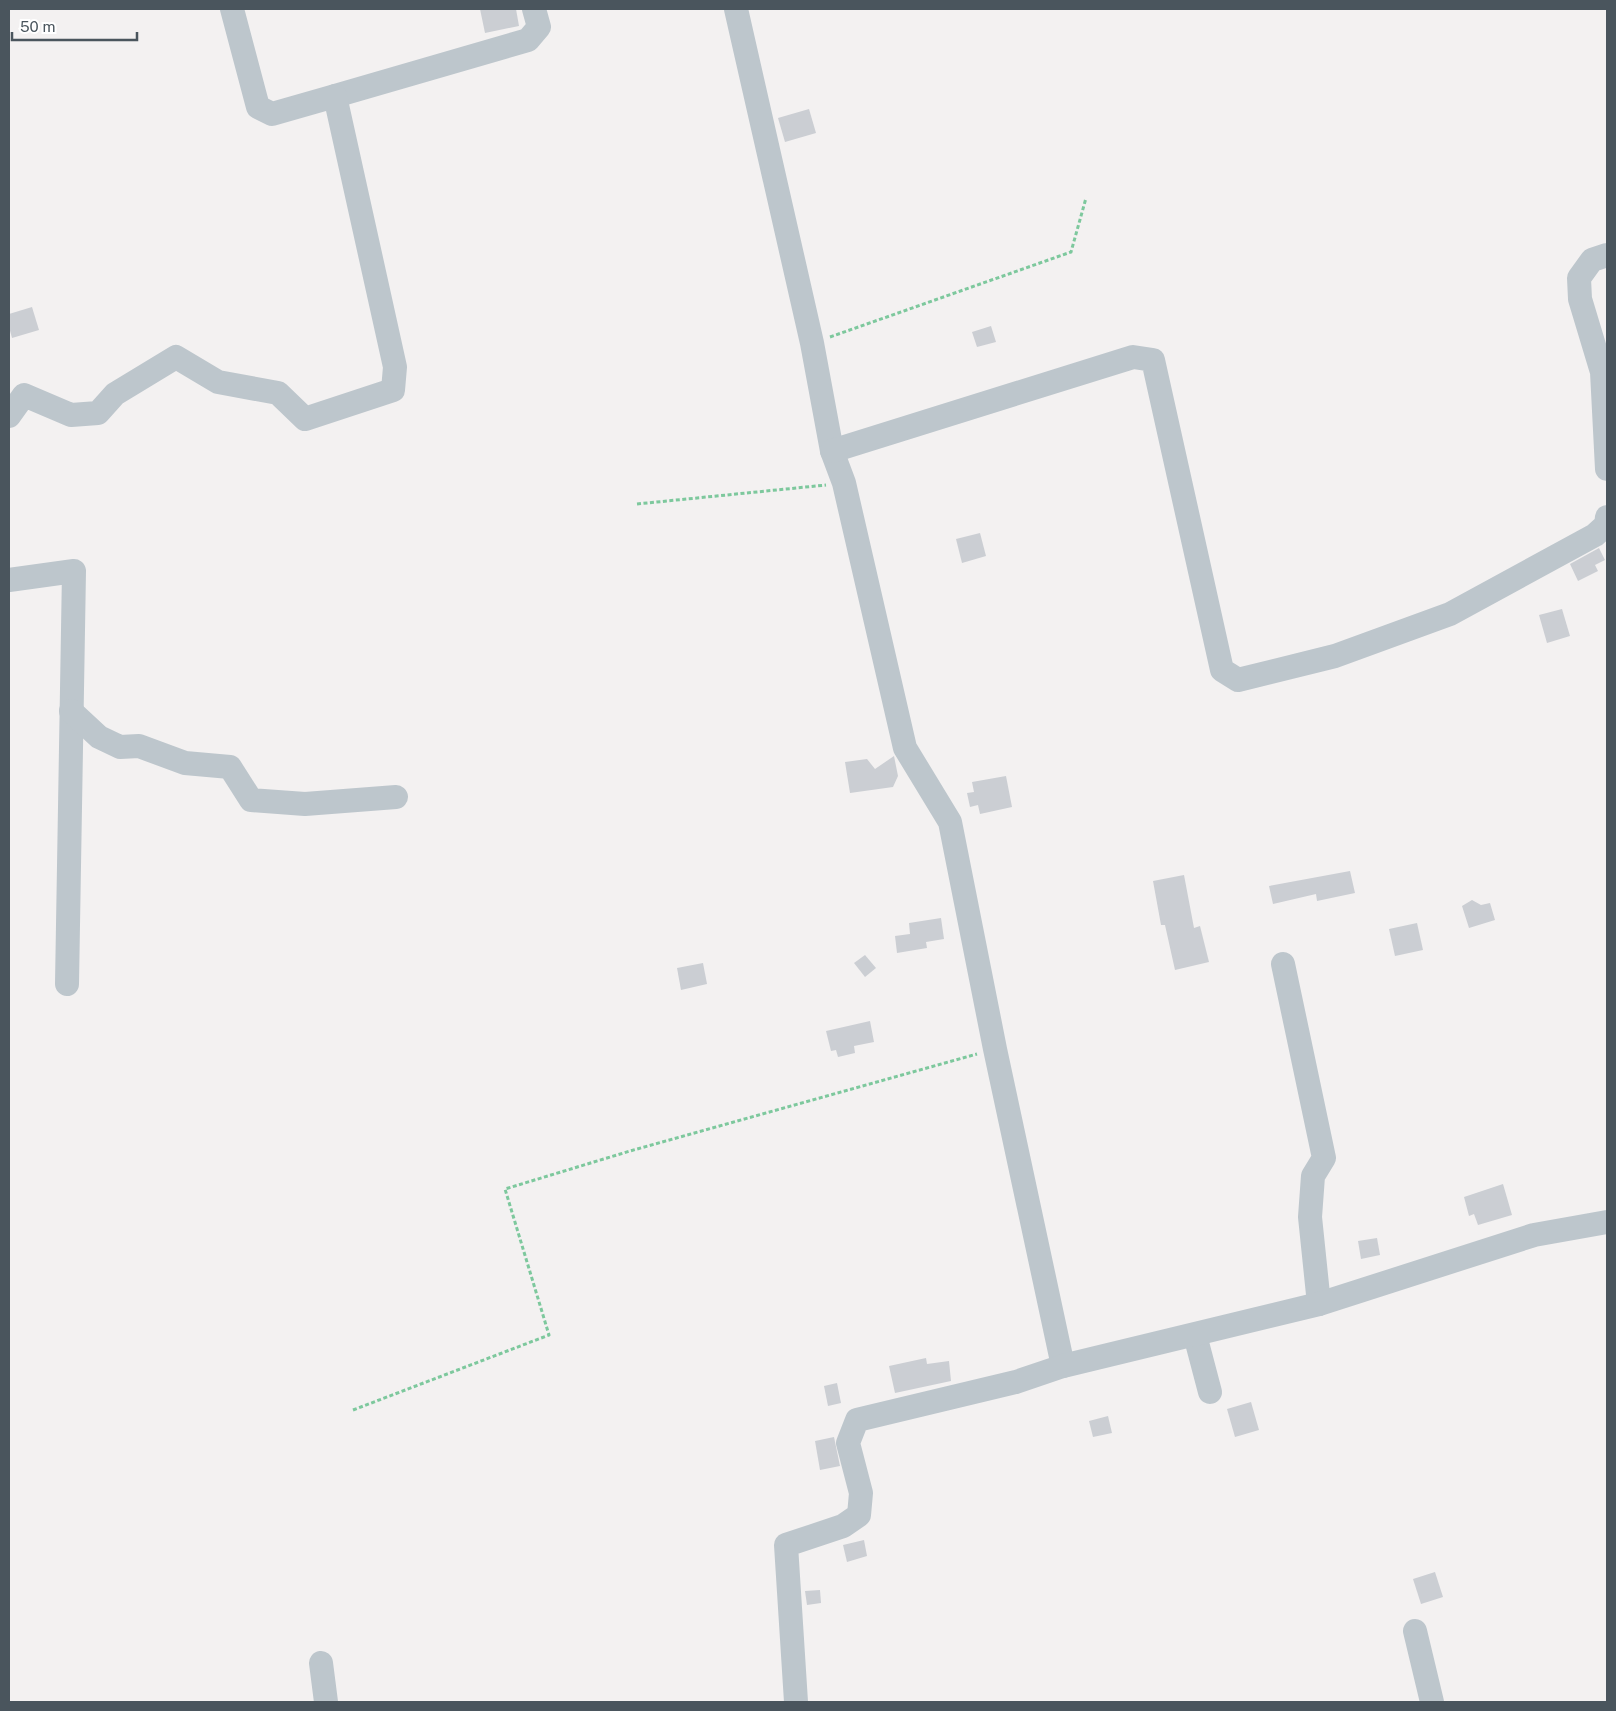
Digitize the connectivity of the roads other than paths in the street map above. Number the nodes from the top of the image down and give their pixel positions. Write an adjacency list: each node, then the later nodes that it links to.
1 (232, 9): 4 (street)
2 (534, 9): 4 (street)
3 (736, 9): 7 (street)
4 (335, 96): 6 (street)
5 (1607, 255): 8 (street)
6 (9, 416)
7 (832, 451): 9 (street); 18 (street)
8 (1607, 469)
9 (1607, 517)
10 (9, 580): 11 (street)
11 (72, 711): 12 (street); 14 (street)
12 (396, 797)
13 (1283, 964): 16 (street)
14 (67, 984)
15 (1607, 1222): 16 (street)
16 (1320, 1304): 17 (street)
17 (1195, 1335): 18 (street); 19 (street)
18 (1062, 1366): 23 (street)
19 (1210, 1392)
20 (1414, 1630): 24 (street)
21 (321, 1663): 22 (street)
22 (326, 1702)
23 (796, 1702)
24 (1432, 1702)

